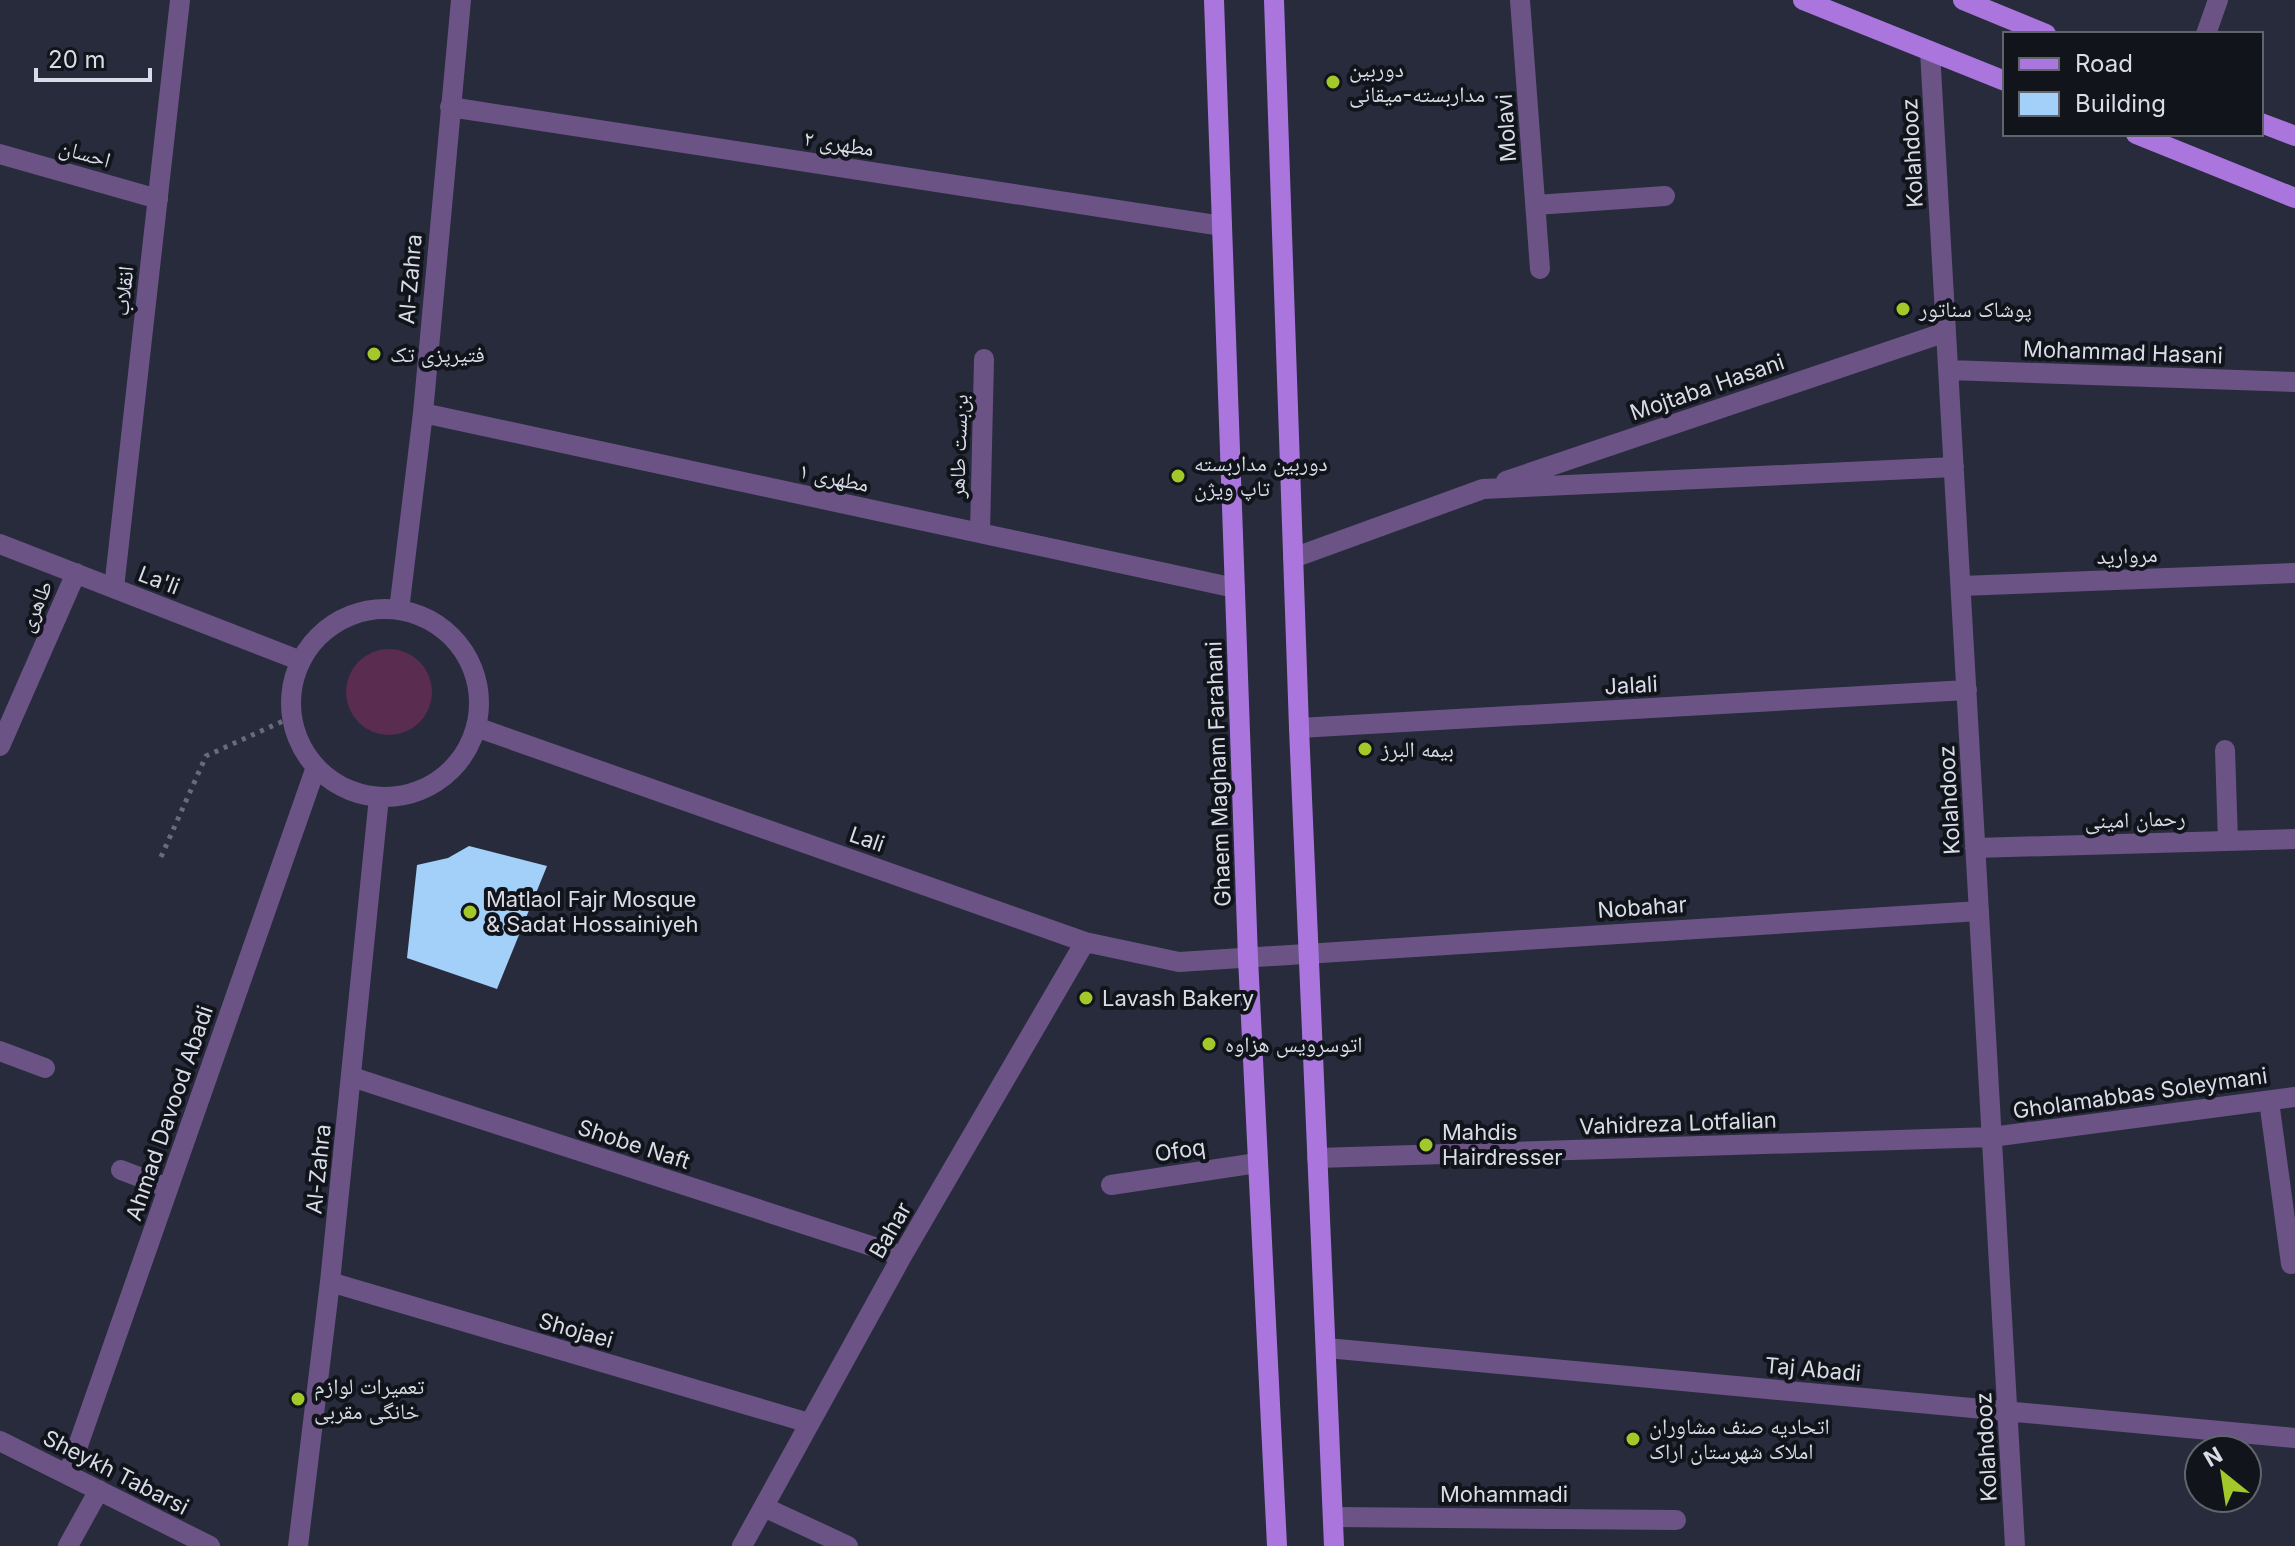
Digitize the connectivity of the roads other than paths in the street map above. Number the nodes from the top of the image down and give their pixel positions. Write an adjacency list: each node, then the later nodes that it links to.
1 (180, 0): 20 (street, انقلاب)
2 (461, 0): 13 (street, Al-Zahra)
3 (1214, 0): 22 (main road, Ghaem Magham Farahani)
4 (1274, 0): 33 (main road)
5 (1520, 0): 21 (street, Molavi)
6 (1803, 0): 11 (main road)
7 (1963, 0): 9 (main road)
8 (2218, 0): 10 (street)
9 (2041, 32)
10 (2207, 32)
11 (1930, 51): 12 (main road); 24 (street, Kolahdooz)
12 (2003, 80)
13 (450, 107): 22 (street, مطهری ۲); 28 (street, Al-Zahra)
14 (2263, 124): 16 (main road)
15 (2141, 136): 19 (main road)
16 (2295, 136)
17 (0, 154): 20 (street, احسان)
18 (1665, 196): 21 (street)
19 (2295, 198)
20 (158, 199): 37 (street, انقلاب)
21 (1536, 205): 23 (street, Molavi)
22 (1222, 226): 38 (main road, Ghaem Magham Farahani)
23 (1540, 269)
24 (1946, 332): 26 (street, Kolahdooz); 30 (street, Mojtaba Hasani)
25 (984, 359): 31 (street, بن‌بست طاهر)
26 (1949, 370): 27 (street, Mohammad Hasani); 29 (street, Kolahdooz)
27 (2295, 382)
28 (423, 413): 31 (street, مطهری ۱); 39 (street, Al-Zahra)
29 (1954, 467): 30 (street, Mojtaba Hasani); 36 (street, Kolahdooz)
30 (1483, 489): 33 (street, Mojtaba Hasani)
31 (980, 533): 38 (street, مطهری ۱)
32 (0, 544): 34 (street, La'li)
33 (1293, 558): 43 (main road)
34 (76, 573): 37 (street, La'li); 44 (street, طاهری)
35 (2295, 573): 36 (street, مروارید)
36 (1961, 586): 41 (street, Kolahdooz)
37 (114, 588): 40 (street, La'li)
38 (1235, 588): 54 (main road, Ghaem Magham Farahani)
39 (399, 610): 40 (street); 42 (street)
40 (301, 661): 46 (street)
41 (1967, 690): 43 (street, Jalali); 50 (street, Kolahdooz)
42 (476, 727): 47 (street); 52 (street, Lali)
43 (1299, 728): 53 (main road)
44 (0, 746)
45 (2225, 750): 49 (street)
46 (316, 767): 47 (street); 65 (street, Ahmad Davood Abadi)
47 (379, 797): 57 (street, Al-Zahra)
48 (2295, 839): 49 (street, رحمان امینی)
49 (2228, 841): 50 (street, رحمان امینی)
50 (1975, 848): 51 (street, Kolahdooz)
51 (1979, 911): 53 (street, Nobahar); 60 (street, Kolahdooz)
52 (1085, 942): 54 (street, Lali); 66 (street, Bahar)
53 (1308, 952): 54 (street, Nobahar); 61 (main road)
54 (1248, 958): 62 (main road, Ghaem Magham Farahani)
55 (0, 1051): 56 (street)
56 (45, 1068)
57 (352, 1077): 66 (street, Shobe Naft); 68 (street, Al-Zahra)
58 (2295, 1097): 59 (street, Gholamabbas Soleymani)
59 (2269, 1101): 60 (street, Gholamabbas Soleymani); 67 (street)
60 (1992, 1137): 61 (street, Vahidreza Lotfalian); 70 (street, Kolahdooz)
61 (1317, 1158): 69 (main road)
62 (1257, 1163): 64 (street, Ofoq); 84 (main road, Ghaem Magham Farahani)
63 (121, 1170): 65 (street)
64 (1111, 1185)
65 (168, 1188): 74 (street, Ahmad Davood Abadi)
66 (902, 1256): 71 (street, Bahar)
67 (2291, 1264)
68 (330, 1282): 71 (street, Shojaei); 81 (street, Al-Zahra)
69 (1327, 1348): 70 (street, Taj Abadi); 77 (main road)
70 (2008, 1411): 72 (street, Taj Abadi); 86 (street, Kolahdooz)
71 (809, 1423): 76 (street, Bahar)
72 (2295, 1438)
73 (0, 1441): 74 (street, Sheykh Tabarsi)
74 (68, 1474): 75 (street, Sheykh Tabarsi)
75 (99, 1490): 79 (street); 80 (street, Sheykh Tabarsi)
76 (766, 1508): 82 (street, Bahar); 83 (street)
77 (1333, 1517): 78 (street, Mohammadi); 85 (main road)
78 (1676, 1520)
79 (68, 1546)
80 (210, 1546)
81 (298, 1546)
82 (742, 1546)
83 (848, 1546)
84 (1277, 1546)
85 (1334, 1546)
86 (2015, 1546)

